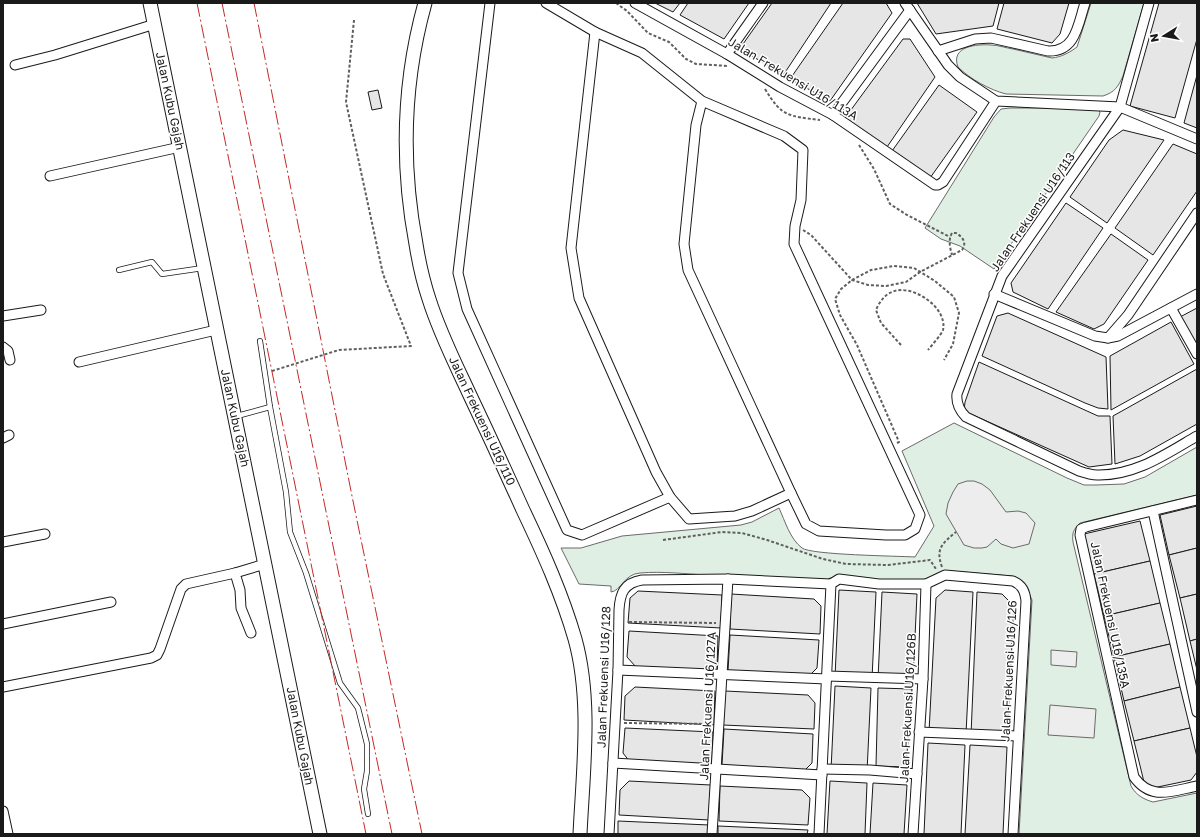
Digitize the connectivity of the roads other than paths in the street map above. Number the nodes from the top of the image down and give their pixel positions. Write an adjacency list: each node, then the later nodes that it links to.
1 (150, 3): 10 (street, Jalan Kubu Gajah)
2 (425, 3): 71 (street, Jalan Frekuensi U16/110)
3 (490, 3): 41 (street)
4 (546, 3): 11 (street)
5 (635, 3): 13 (street, Jalan Frekuensi U16/113A)
6 (763, 3): 13 (street)
7 (1085, 3): 12 (street)
8 (1149, 3): 17 (street, Jalan Frekuensi U16/113)
9 (907, 7): 12 (street); 18 (street)
10 (155, 24): 14 (street); 20 (street, Jalan Kubu Gajah)
11 (595, 32): 16 (street); 41 (street)
12 (938, 51): 15 (street)
13 (727, 54): 18 (street, Jalan Frekuensi U16/113A)
14 (15, 65)
15 (996, 100): 17 (street); 18 (street, Jalan Frekuensi U16/113A)
16 (702, 101): 40 (street); 40 (street)
17 (1120, 107): 19 (street); 25 (street, Jalan Frekuensi U16/113)
18 (830, 118)
19 (1197, 139)
20 (180, 147): 21 (street); 23 (street, Jalan Kubu Gajah)
21 (50, 176)
22 (1197, 213): 31 (street)
23 (204, 268): 24 (lane); 30 (street, Jalan Kubu Gajah)
24 (119, 270)
25 (994, 294): 31 (street); 39 (street, Jalan Frekuensi U16/113)
26 (1197, 294): 27 (street)
27 (1171, 308): 31 (street); 34 (street)
28 (42, 310): 29 (street)
29 (3, 316)
30 (216, 330): 36 (street); 38 (street, Jalan Kubu Gajah)
31 (1108, 338)
32 (260, 341): 37 (lane)
33 (3, 347): 35 (street)
34 (1197, 354)
35 (10, 360)
36 (79, 362)
37 (270, 407): 38 (lane); 68 (lane)
38 (235, 416): 46 (street, Jalan Kubu Gajah)
39 (1197, 436)
40 (791, 493): 41 (street)
41 (670, 497)
42 (1197, 500): 43 (street, Jalan Frekuensi U16/135A)
43 (1153, 511): 59 (street); 66 (street, Jalan Frekuensi U16/135A)
44 (45, 534): 45 (street)
45 (3, 542)
46 (265, 564): 47 (street); 70 (street, Jalan Kubu Gajah)
47 (235, 573): 53 (street); 58 (street)
48 (728, 580): 49 (street, Jalan Frekuensi U16/128); 54 (street, Jalan Frekuensi U16/128); 55 (street, Jalan Frekuensi U16/127A)
49 (831, 584): 50 (street, Jalan Frekuensi U16/128); 56 (street)
50 (926, 584): 57 (street, Jalan Frekuensi U16/126B); 61 (street, Jalan Frekuensi U16/126)
51 (111, 602): 52 (street)
52 (3, 624)
53 (251, 633)
54 (618, 670): 55 (street); 62 (street, Jalan Frekuensi U16/128)
55 (723, 674): 56 (street); 63 (street, Jalan Frekuensi U16/127A)
56 (827, 678): 57 (street); 64 (street)
57 (923, 680): 60 (street, Jalan Frekuensi U16/126B)
58 (3, 687)
59 (1197, 712)
60 (919, 732): 61 (street); 65 (street, Jalan Frekuensi U16/126B)
61 (1018, 736): 76 (street, Jalan Frekuensi U16/126)
62 (613, 763): 63 (street); 72 (street, Jalan Frekuensi U16/128)
63 (717, 770): 64 (street); 73 (street, Jalan Frekuensi U16/127A)
64 (822, 772): 65 (street); 74 (street)
65 (917, 774): 75 (street, Jalan Frekuensi U16/126B)
66 (1197, 786)
67 (3, 812): 69 (street)
68 (368, 814)
69 (8, 834)
70 (320, 834)
71 (580, 834)
72 (609, 834)
73 (712, 834)
74 (819, 834)
75 (913, 834)
76 (1013, 834)

